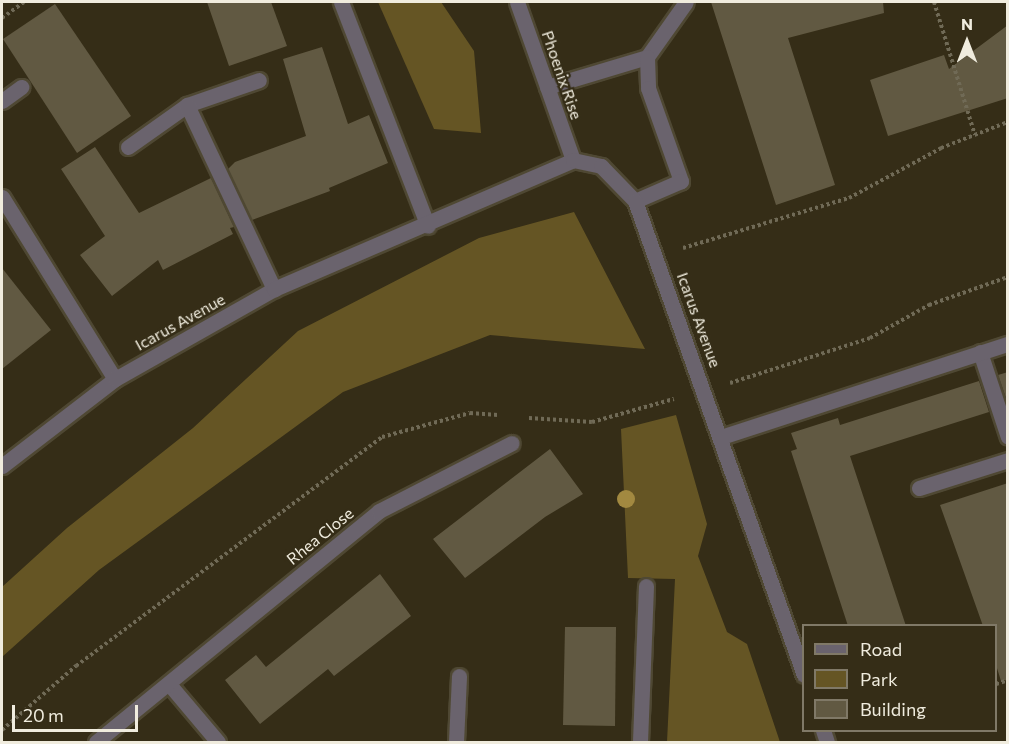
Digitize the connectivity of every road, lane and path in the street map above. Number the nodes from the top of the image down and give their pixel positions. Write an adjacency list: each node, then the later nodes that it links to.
1 (24, 2): 6 (path)
2 (340, 2): 19 (street)
3 (517, 2): 10 (street, Phoenix Rise)
4 (686, 2): 7 (street)
5 (934, 2): 14 (path)
6 (2, 18)
7 (647, 57): 10 (street); 18 (street)
8 (259, 80): 12 (street)
9 (21, 87): 11 (street)
10 (547, 87): 16 (street, Phoenix Rise)
11 (2, 101)
12 (188, 105): 15 (street); 22 (street)
13 (1008, 122): 14 (path)
14 (975, 135): 20 (path)
15 (128, 147)
16 (573, 160): 18 (street, Icarus Avenue); 19 (street, Icarus Avenue)
17 (2, 198): 25 (street)
18 (634, 201): 20 (street, Icarus Avenue)
19 (428, 226): 22 (street, Icarus Avenue)
20 (657, 256): 26 (street, Icarus Avenue)
21 (1008, 277): 26 (path)
22 (274, 289): 25 (street, Icarus Avenue)
23 (1008, 344): 24 (street)
24 (981, 352): 27 (street); 28 (street)
25 (116, 379): 31 (street, Icarus Avenue)
26 (705, 391): 27 (street, Icarus Avenue)
27 (721, 437): 34 (street, Icarus Avenue)
28 (1008, 437)
29 (512, 443): 36 (street, Rhea Close)
30 (1008, 460): 32 (street)
31 (2, 466)
32 (919, 488)
33 (646, 586): 40 (street)
34 (802, 669)
35 (459, 676): 39 (street)
36 (169, 684): 37 (street, Rhea Close); 38 (street)
37 (96, 742)
38 (218, 742)
39 (456, 742)
40 (640, 742)

